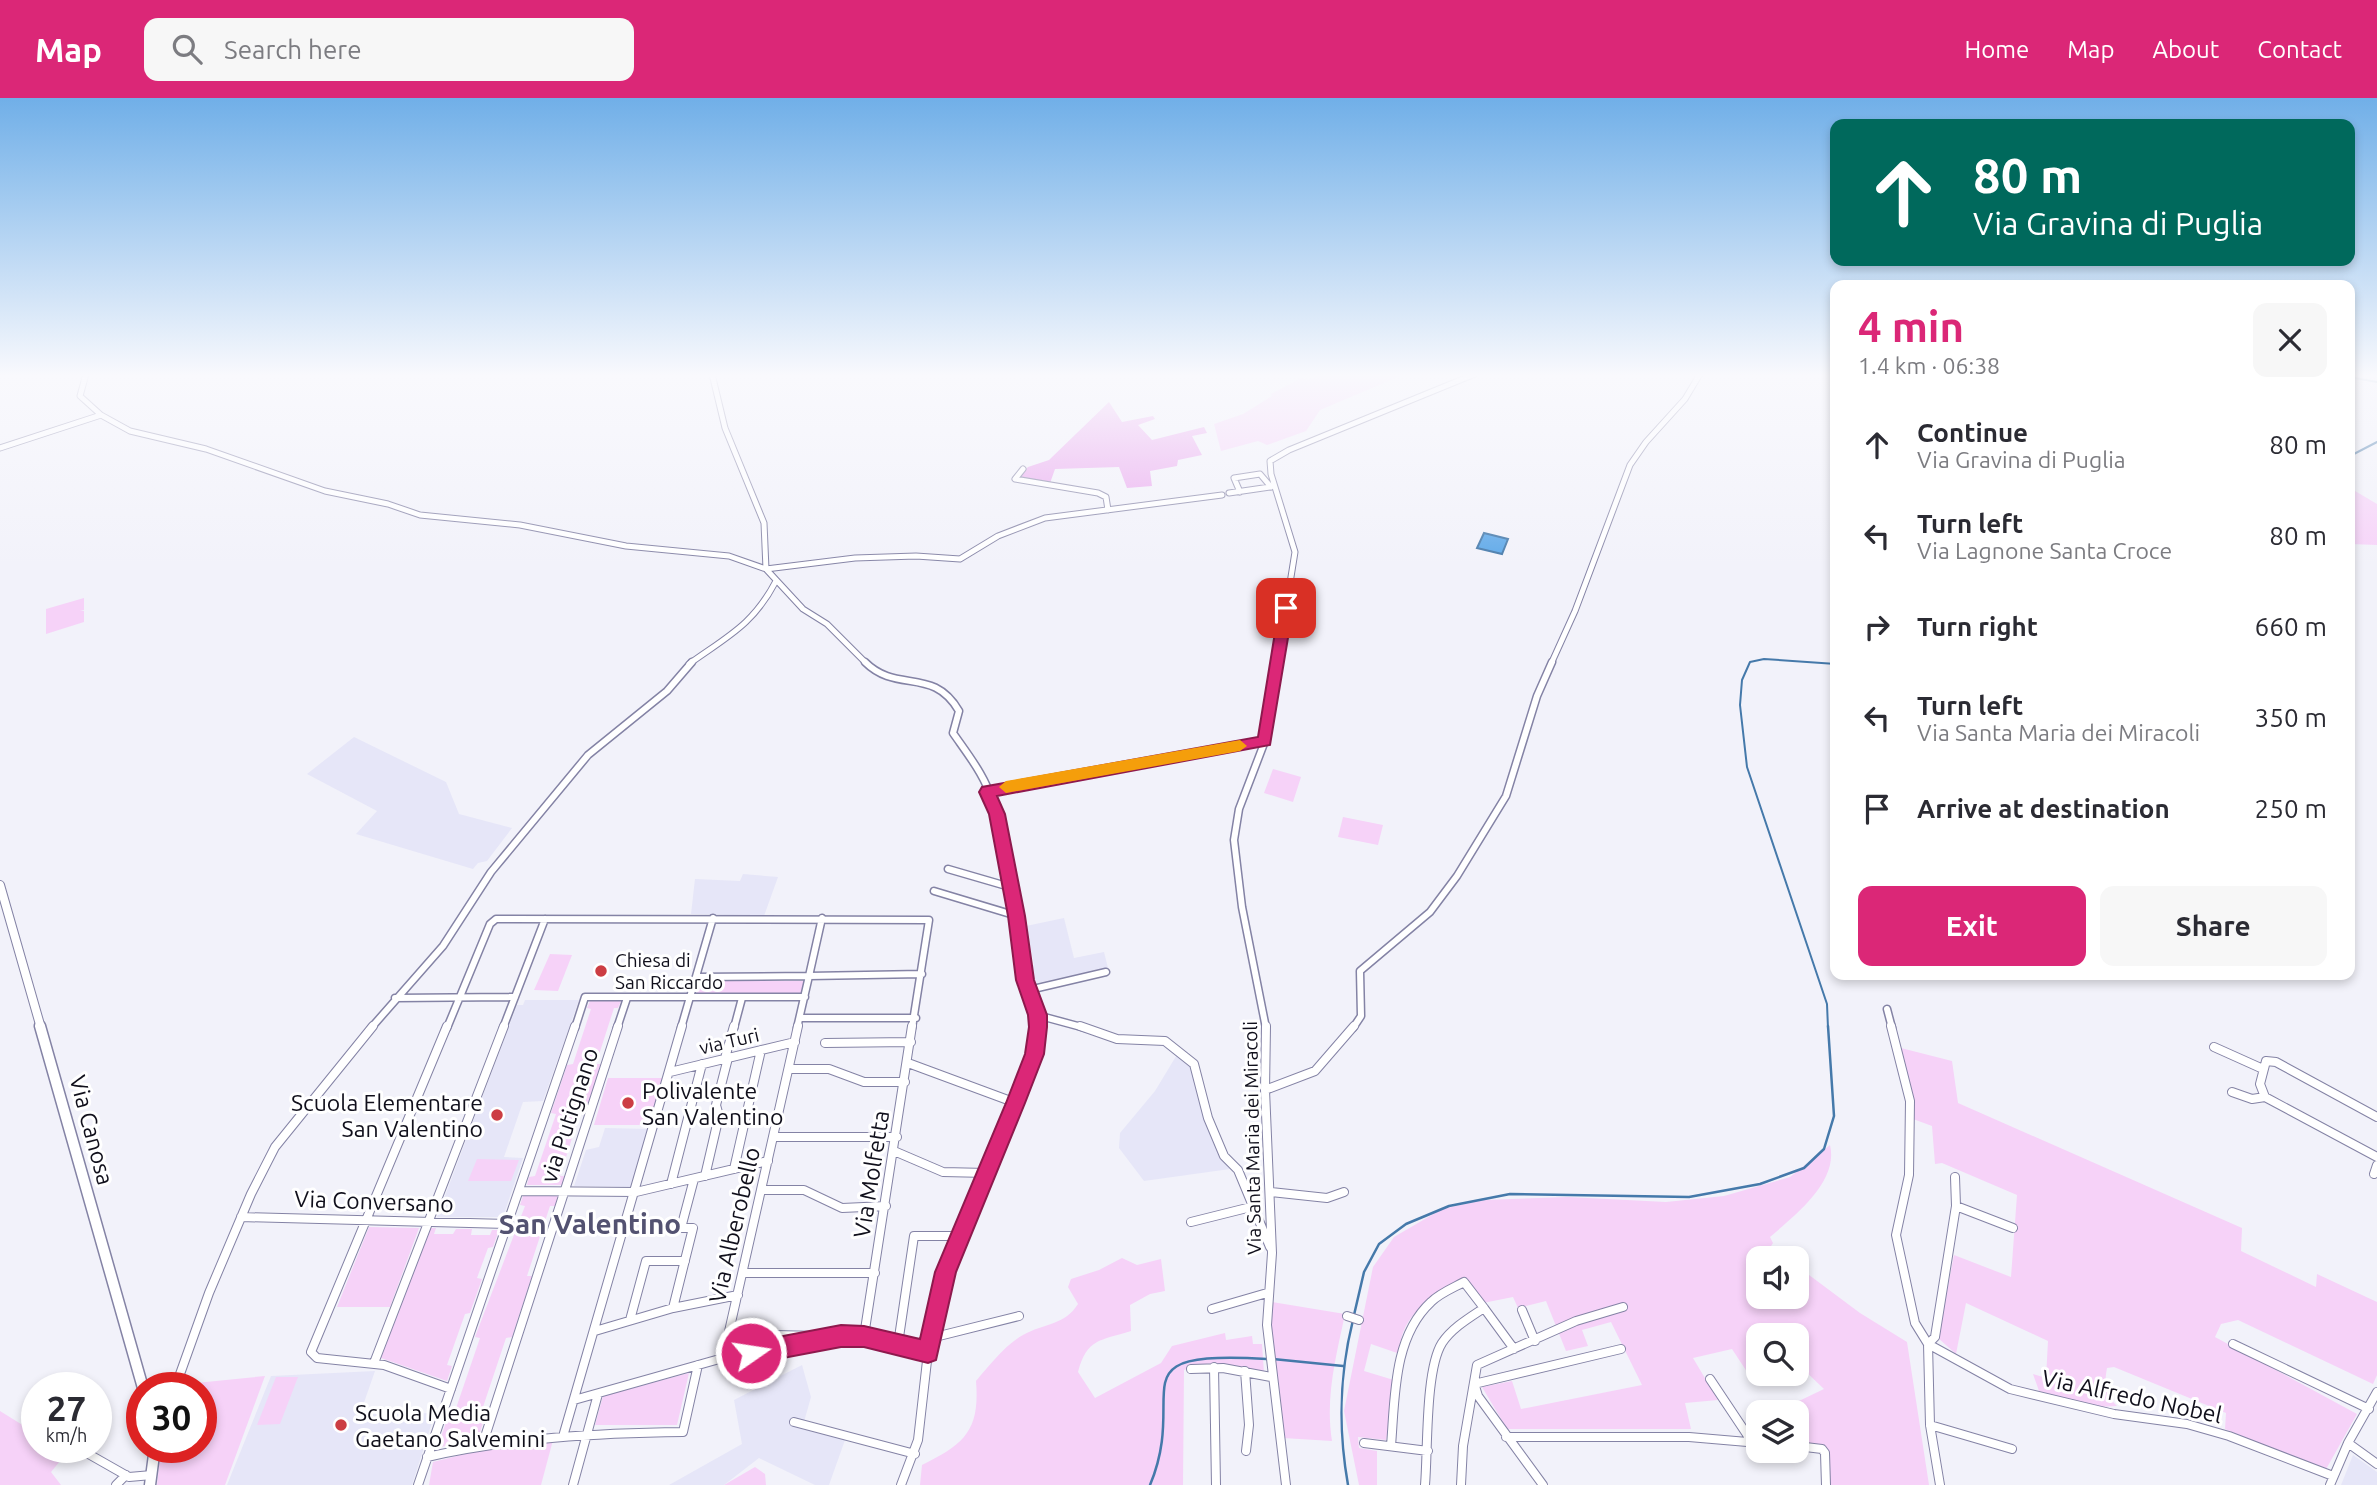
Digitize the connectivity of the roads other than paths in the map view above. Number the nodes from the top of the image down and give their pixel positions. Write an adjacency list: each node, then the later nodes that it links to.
1 (28, 439): 6 (street)
2 (163, 439): 13 (street)
3 (729, 439): 13 (street)
4 (1317, 439): 8 (street, Via Santa Maria dei Miracoli)
5 (1650, 439): 53 (street)
6 (0, 448)
7 (1023, 468): 12 (street)
8 (1273, 487): 9 (street); 9 (street); 15 (street, Via Santa Maria dei Miracoli)
9 (1240, 492): 10 (street)
10 (1229, 494)
11 (1222, 495): 12 (street)
12 (1108, 510): 13 (street)
13 (766, 569): 14 (street)
14 (776, 581): 16 (street); 32 (street)
15 (1265, 741): 16 (street); 53 (street, Via Santa Maria dei Miracoli)
16 (987, 792): 19 (street)
17 (948, 869): 19 (street)
18 (0, 885): 122 (main road, Via Canosa)
19 (1010, 887): 21 (street)
20 (934, 891): 21 (street)
21 (1017, 916): 29 (street)
22 (713, 918): 23 (street); 24 (street); 28 (street)
23 (822, 918): 26 (street, Via Molfetta); 27 (street, Via Alberobello)
24 (545, 919): 30 (street); 36 (street)
25 (1107, 972): 29 (street)
26 (922, 974): 27 (street); 39 (street, Via Molfetta)
27 (809, 976): 28 (street); 31 (street, Via Alberobello)
28 (696, 977): 34 (street)
29 (1030, 990): 38 (street)
30 (515, 997): 36 (street); 59 (street)
31 (805, 997): 35 (street); 40 (street, Via Alberobello)
32 (395, 998): 36 (street); 82 (street)
33 (627, 998): 34 (street); 73 (street); 74 (street, via Putignano)
34 (691, 998): 35 (street); 51 (street)
35 (742, 998): 46 (street)
36 (459, 999): 58 (street)
37 (1887, 1009): 111 (street)
38 (1037, 1015): 56 (street); 80 (street)
39 (916, 1017): 40 (street); 43 (street, Via Molfetta)
40 (800, 1018): 41 (street, Via Alberobello)
41 (795, 1042): 45 (street, via Turi); 49 (street, Via Alberobello)
42 (825, 1042): 43 (street)
43 (911, 1042): 47 (street, Via Molfetta)
44 (2214, 1047): 50 (street)
45 (761, 1050): 46 (street, via Turi); 66 (street)
46 (727, 1058): 48 (street, via Turi); 69 (street)
47 (908, 1063): 52 (street, Via Molfetta); 56 (street)
48 (702, 1064): 51 (street, via Turi); 72 (street)
49 (789, 1069): 52 (street); 60 (street, Via Alberobello)
50 (2263, 1069): 55 (street); 57 (street)
51 (670, 1072): 76 (street)
52 (905, 1083): 61 (street, Via Molfetta)
53 (1265, 1090): 77 (street, Via Santa Maria dei Miracoli)
54 (2232, 1092): 55 (street)
55 (2265, 1097): 63 (street)
56 (1016, 1103): 67 (street)
57 (2377, 1117)
58 (404, 1131): 59 (street); 83 (street)
59 (463, 1132): 84 (street)
60 (773, 1137): 61 (street); 64 (street, Via Alberobello)
61 (897, 1137): 62 (street, Via Molfetta)
62 (894, 1151): 67 (street); 79 (street, Via Molfetta)
63 (2377, 1157)
64 (768, 1161): 66 (street); 75 (street, Via Alberobello)
65 (2377, 1165): 68 (street)
66 (734, 1169): 69 (street)
67 (987, 1173): 88 (street)
68 (2374, 1174)
69 (705, 1176): 71 (street)
70 (1955, 1177): 81 (street)
71 (694, 1178): 72 (street); 90 (street)
72 (671, 1184): 76 (street)
73 (519, 1191): 74 (street); 86 (street)
74 (565, 1191): 76 (street); 139 (street, via Putignano)
75 (761, 1191): 79 (street); 91 (street, Via Alberobello)
76 (636, 1192): 104 (street)
77 (1271, 1192): 78 (street); 89 (street, Via Santa Maria dei Miracoli)
78 (1344, 1192)
79 (886, 1206): 92 (street, Via Molfetta)
80 (1255, 1206): 85 (street); 89 (street)
81 (1956, 1206): 87 (street); 111 (street)
82 (241, 1217): 83 (street, Via Conversano); 123 (street)
83 (366, 1220): 84 (street, Via Conversano); 117 (street)
84 (428, 1222): 86 (street, Via Conversano); 117 (street)
85 (1191, 1222)
86 (507, 1224): 127 (street)
87 (2013, 1228)
88 (960, 1236): 108 (street); 110 (street)
89 (1272, 1253): 93 (street, Via Santa Maria dei Miracoli)
90 (685, 1261): 96 (street); 102 (street)
91 (743, 1273): 92 (street); 94 (street, Via Alberobello)
92 (875, 1273): 107 (street, Via Molfetta)
93 (1267, 1293): 98 (street); 124 (street, Via Santa Maria dei Miracoli)
94 (738, 1294): 96 (street); 105 (street, Via Alberobello)
95 (1623, 1307): 109 (street)
96 (673, 1308): 102 (street)
97 (1485, 1308): 113 (street); 142 (street); 146 (street)
98 (1212, 1309)
99 (1522, 1310): 109 (street)
100 (1019, 1316): 108 (street)
101 (1347, 1316): 103 (street)
102 (630, 1320): 104 (street)
103 (1359, 1320)
104 (594, 1331): 130 (street)
105 (729, 1334): 106 (street); 116 (street, Via Alberobello)
106 (841, 1336): 107 (street); 116 (street)
107 (864, 1336): 110 (street)
108 (931, 1338): 115 (street)
109 (1535, 1341): 113 (street)
110 (898, 1344): 115 (street)
111 (1928, 1344): 133 (street); 153 (street, Via Alfredo Nobel)
112 (2233, 1344): 131 (street)
113 (1514, 1349): 126 (street)
114 (1621, 1349): 126 (street)
115 (928, 1352): 147 (street)
116 (723, 1358): 118 (street)
117 (374, 1363): 127 (street)
118 (698, 1365): 129 (street); 135 (street)
119 (1214, 1367): 120 (street); 121 (street); 159 (street)
120 (1191, 1369)
121 (1245, 1371): 124 (street); 145 (street)
122 (138, 1372)
123 (181, 1372)
124 (1271, 1377): 160 (street, Via Santa Maria dei Miracoli)
125 (1710, 1379): 134 (street)
126 (1473, 1381): 137 (street); 162 (street)
127 (451, 1389): 148 (street)
128 (2377, 1392): 131 (street)
129 (598, 1394): 130 (street); 135 (street)
130 (575, 1400): 136 (street)
131 (2369, 1409): 141 (street)
132 (794, 1422): 147 (street)
133 (1930, 1425): 144 (street); 165 (street)
134 (1746, 1430)
135 (587, 1432): 136 (street); 157 (street)
136 (564, 1433): 139 (street)
137 (1506, 1437): 138 (street); 163 (street)
138 (1746, 1442)
139 (483, 1443): 148 (street)
140 (1364, 1443): 142 (street)
141 (2348, 1443): 150 (street); 153 (street)
142 (1391, 1447): 146 (street)
143 (1809, 1447): 164 (street)
144 (2012, 1449)
145 (1246, 1451)
146 (1428, 1451): 161 (street)
147 (915, 1454): 158 (street)
148 (427, 1457): 155 (street); 156 (street)
149 (105, 1463): 151 (street)
150 (2377, 1464)
151 (126, 1475): 152 (street); 154 (street)
152 (151, 1480)
153 (2332, 1481)
154 (116, 1485)
155 (418, 1485)
156 (423, 1485)
157 (573, 1485)
158 (901, 1485)
159 (1216, 1485)
160 (1286, 1485)
161 (1425, 1485)
162 (1461, 1485)
163 (1543, 1485)
164 (1826, 1485)
165 (1940, 1485)

